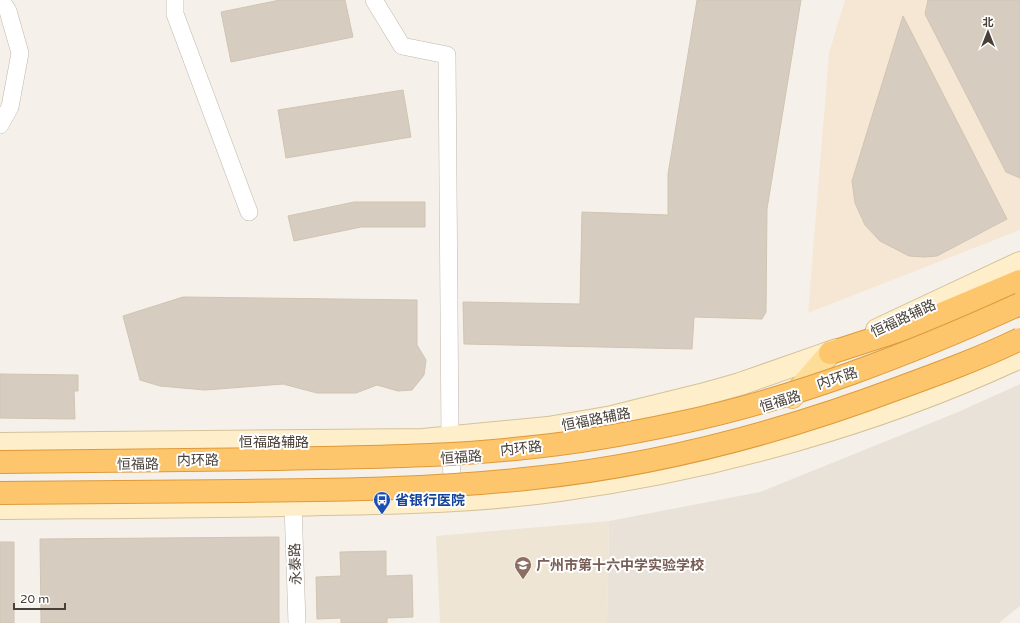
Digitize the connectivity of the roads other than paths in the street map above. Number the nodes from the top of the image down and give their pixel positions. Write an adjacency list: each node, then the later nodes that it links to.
1 (1, 0): 4 (street)
2 (175, 0): 5 (street)
3 (374, 0): 15 (street)
4 (0, 124)
5 (249, 212)
6 (1020, 275): 11 (highway)
7 (1020, 304): 16 (highway, 内环路, bridge)
8 (1020, 309): 13 (main road, 恒福路)
9 (1020, 334): 19 (main road, 恒福路)
10 (1020, 339): 20 (highway, bridge)
11 (830, 353): 13 (main road); 15 (main road, 恒福路辅路)
12 (1020, 357): 19 (main road)
13 (792, 397): 15 (main road, 恒福路)
14 (0, 444): 15 (main road, 恒福路辅路)
15 (451, 448): 17 (main road, 恒福路); 19 (street)
16 (0, 462)
17 (0, 466)
18 (0, 490): 19 (main road, 恒福路)
19 (453, 491): 21 (main road)
20 (0, 493)
21 (293, 505): 22 (main road); 23 (street, 永泰路)
22 (0, 508)
23 (297, 623)

